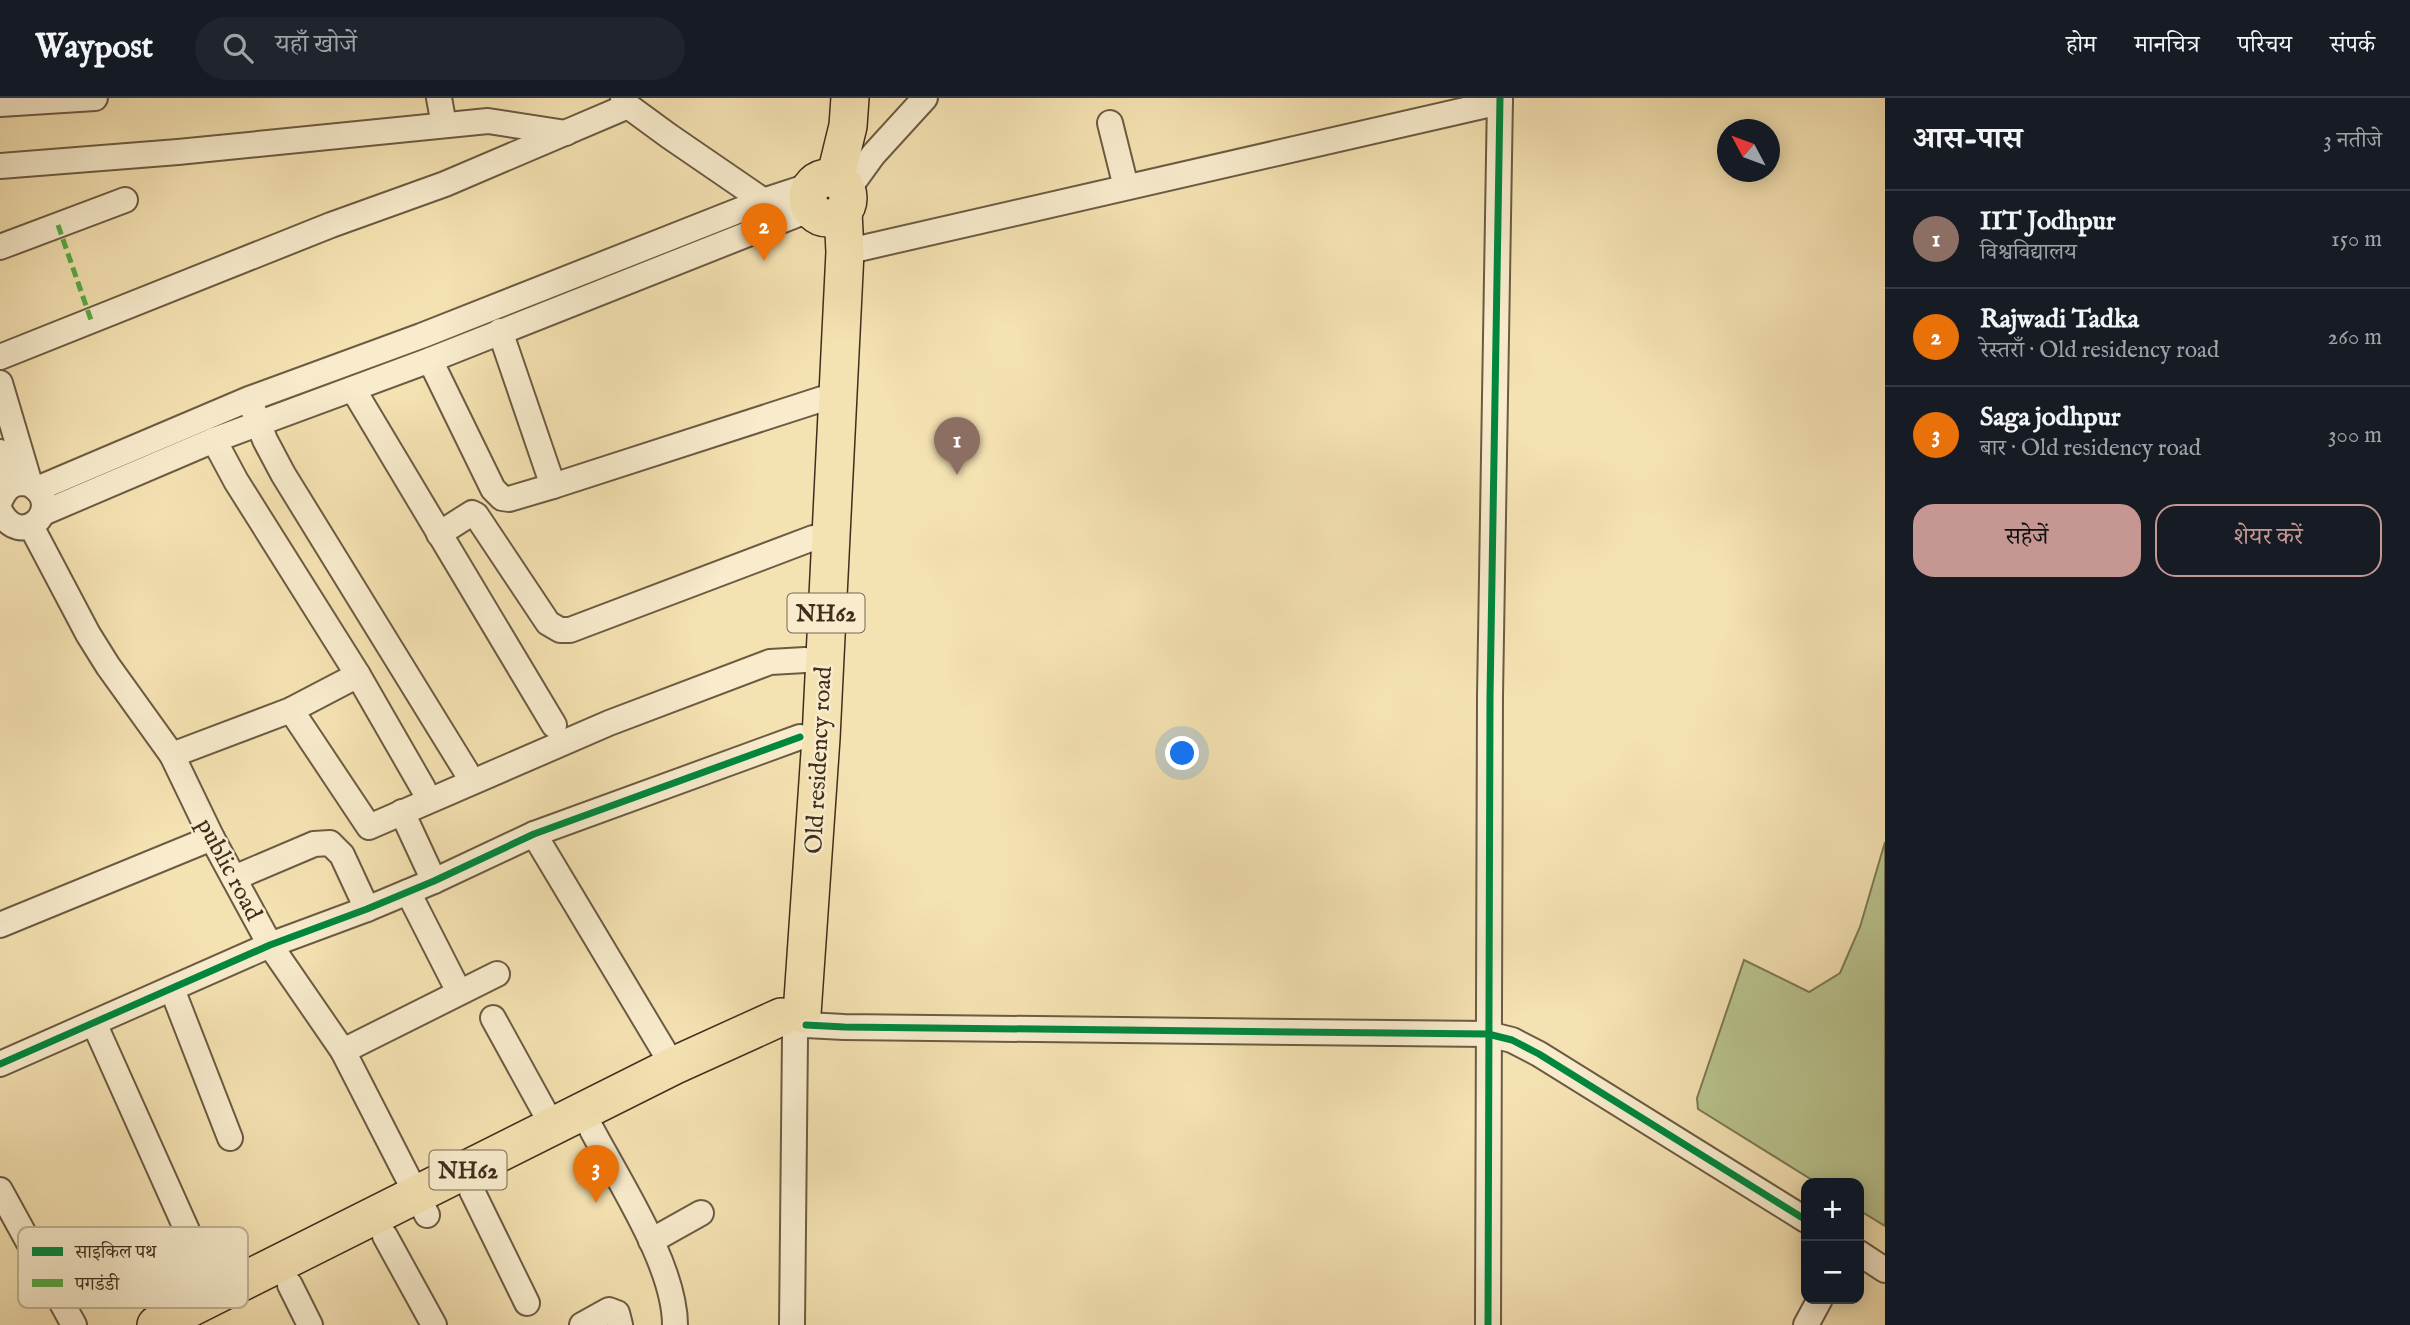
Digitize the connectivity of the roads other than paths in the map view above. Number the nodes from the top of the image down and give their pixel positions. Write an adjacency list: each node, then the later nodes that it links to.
1 (95, 98): 8 (street)
2 (834, 98): 14 (highway, NH62)
3 (850, 98): 14 (highway, NH62)
4 (903, 98): 14 (street)
5 (925, 98): 14 (street)
6 (1500, 100): 13 (street); 57 (street)
7 (625, 101): 11 (street); 16 (street)
8 (0, 104)
9 (442, 113): 11 (street); 12 (street)
10 (1110, 123): 13 (street)
11 (566, 133): 20 (street)
12 (0, 166)
13 (1126, 187): 18 (street)
14 (825, 197): 16 (street); 16 (street); 18 (highway, Old residency road / NH62); 19 (street); 25 (highway, Old residency road / NH62)
15 (125, 200): 17 (street)
16 (763, 201): 24 (street)
17 (0, 247)
18 (845, 253): 56 (highway, Old residency road / NH62)
19 (500, 331): 21 (street); 29 (street)
20 (0, 357)
21 (430, 360): 23 (street); 29 (street)
22 (0, 383): 30 (street)
23 (353, 389): 26 (street); 32 (street)
24 (249, 399): 26 (street); 30 (street)
25 (822, 399): 29 (street); 33 (highway, Old residency road / NH62)
26 (258, 423): 27 (street); 40 (street)
27 (214, 440): 31 (street); 35 (street)
28 (0, 452): 30 (street)
29 (553, 486)
30 (19, 490): 31 (street, public road)
31 (18, 522): 39 (street, public road)
32 (439, 534): 33 (street); 37 (street)
33 (813, 538): 34 (highway, Old residency road / NH62)
34 (805, 660): 38 (highway, Old residency road / NH62); 42 (street)
35 (358, 675): 36 (street); 41 (street)
36 (291, 710): 39 (street); 42 (street)
37 (554, 725)
38 (800, 737): 43 (street); 56 (highway, Old residency road / NH62)
39 (172, 755): 44 (street, public road)
40 (466, 771)
41 (423, 788)
42 (402, 812): 46 (street)
43 (534, 834): 46 (street); 60 (street)
44 (212, 838): 45 (street, public road); 49 (street)
45 (233, 878): 48 (street); 50 (street, public road)
46 (434, 881): 47 (street)
47 (408, 892): 48 (street); 53 (street)
48 (367, 909): 50 (street)
49 (0, 925)
50 (270, 945): 52 (street); 58 (street, public road)
51 (497, 974): 53 (street)
52 (172, 989): 55 (street); 63 (street)
53 (459, 992): 58 (street)
54 (493, 1018): 61 (street)
55 (94, 1023): 59 (street); 70 (street)
56 (793, 1023): 57 (street); 60 (highway, NH62); 62 (highway, NH62); 89 (street)
57 (1488, 1034): 68 (street); 90 (street)
58 (343, 1051): 66 (street, public road)
59 (0, 1064)
60 (673, 1066): 61 (highway, NH62)
61 (553, 1127): 66 (highway, NH62)
62 (592, 1130): 65 (highway, NH62); 72 (street)
63 (230, 1138)
64 (0, 1190): 69 (street)
65 (472, 1191): 66 (highway, NH62); 78 (street)
66 (422, 1205): 71 (highway, NH62); 76 (highway, NH62)
67 (701, 1213): 72 (street)
68 (1801, 1217)
69 (20, 1227)
70 (179, 1227)
71 (385, 1236): 75 (highway, NH62); 85 (street)
72 (651, 1241): 88 (street)
73 (1864, 1256): 74 (street)
74 (1885, 1270)
75 (290, 1285): 77 (highway, NH62); 84 (street)
76 (248, 1292)
77 (248, 1299)
78 (527, 1303)
79 (1817, 1304): 91 (street)
80 (65, 1308): 82 (street)
81 (213, 1310): 83 (highway, NH62)
82 (74, 1325)
83 (156, 1325)
84 (310, 1325)
85 (434, 1325)
86 (582, 1325): 87 (street)
87 (620, 1325)
88 (675, 1325)
89 (792, 1325)
90 (1488, 1325)
91 (1806, 1325)

